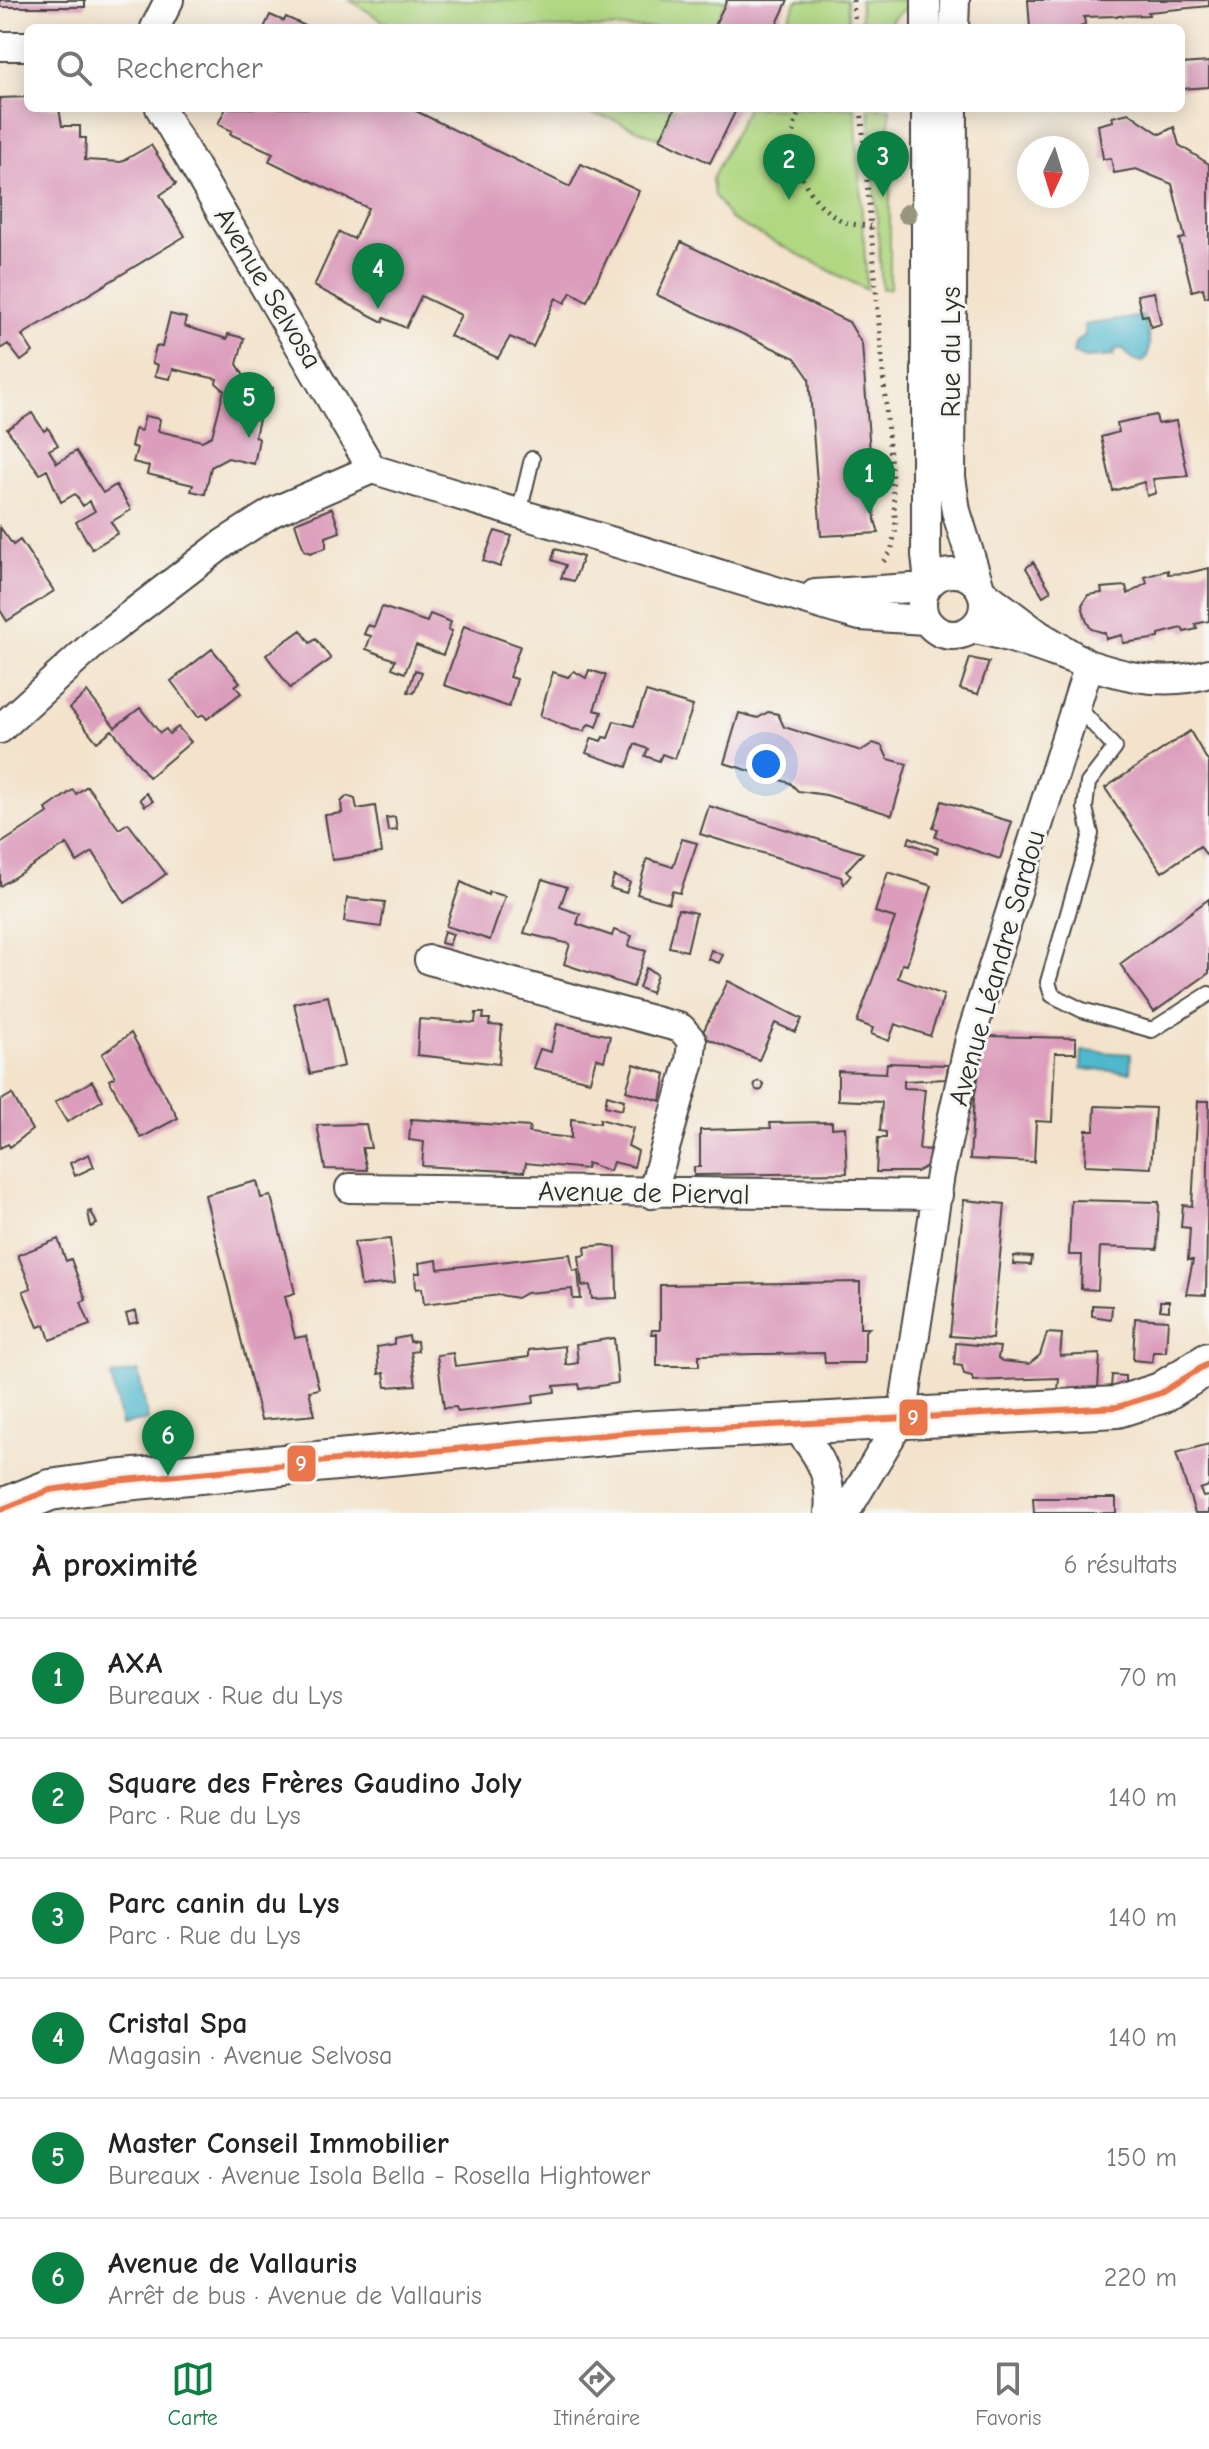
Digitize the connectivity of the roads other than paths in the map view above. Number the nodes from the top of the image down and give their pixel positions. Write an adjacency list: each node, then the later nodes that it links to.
1 (169, 0): 4 (street)
2 (926, 0): 5 (street)
3 (955, 0): 6 (street)
4 (157, 24)
5 (926, 24)
6 (954, 24)
7 (0, 46): 8 (street)
8 (24, 46)
9 (162, 112): 13 (street, Avenue Selvosa)
10 (926, 112): 15 (street, Rue du Lys)
11 (953, 112): 16 (street, Rue du Lys)
12 (532, 459): 14 (lane)
13 (372, 469): 14 (street); 23 (street)
14 (519, 513): 17 (street)
15 (928, 585): 16 (street); 17 (street); 18 (street)
16 (981, 591): 19 (street); 20 (street)
17 (782, 594): 18 (street)
18 (926, 620): 19 (street)
19 (972, 629): 20 (street)
20 (1089, 665): 21 (street); 22 (street, Avenue Léandre Sardou)
21 (1209, 674)
22 (1076, 705): 25 (lane); 28 (street, Avenue Léandre Sardou)
23 (0, 729)
24 (429, 960): 27 (street)
25 (1209, 994)
26 (350, 1188): 27 (street, Avenue de Pierval)
27 (652, 1194): 28 (street, Avenue de Pierval)
28 (938, 1195): 30 (street, Avenue Léandre Sardou)
29 (1209, 1363): 30 (main road)
30 (902, 1418): 31 (main road); 35 (street)
31 (794, 1425): 32 (main road); 34 (street)
32 (53, 1501): 33 (main road)
33 (0, 1510)
34 (829, 1513)
35 (845, 1513)

